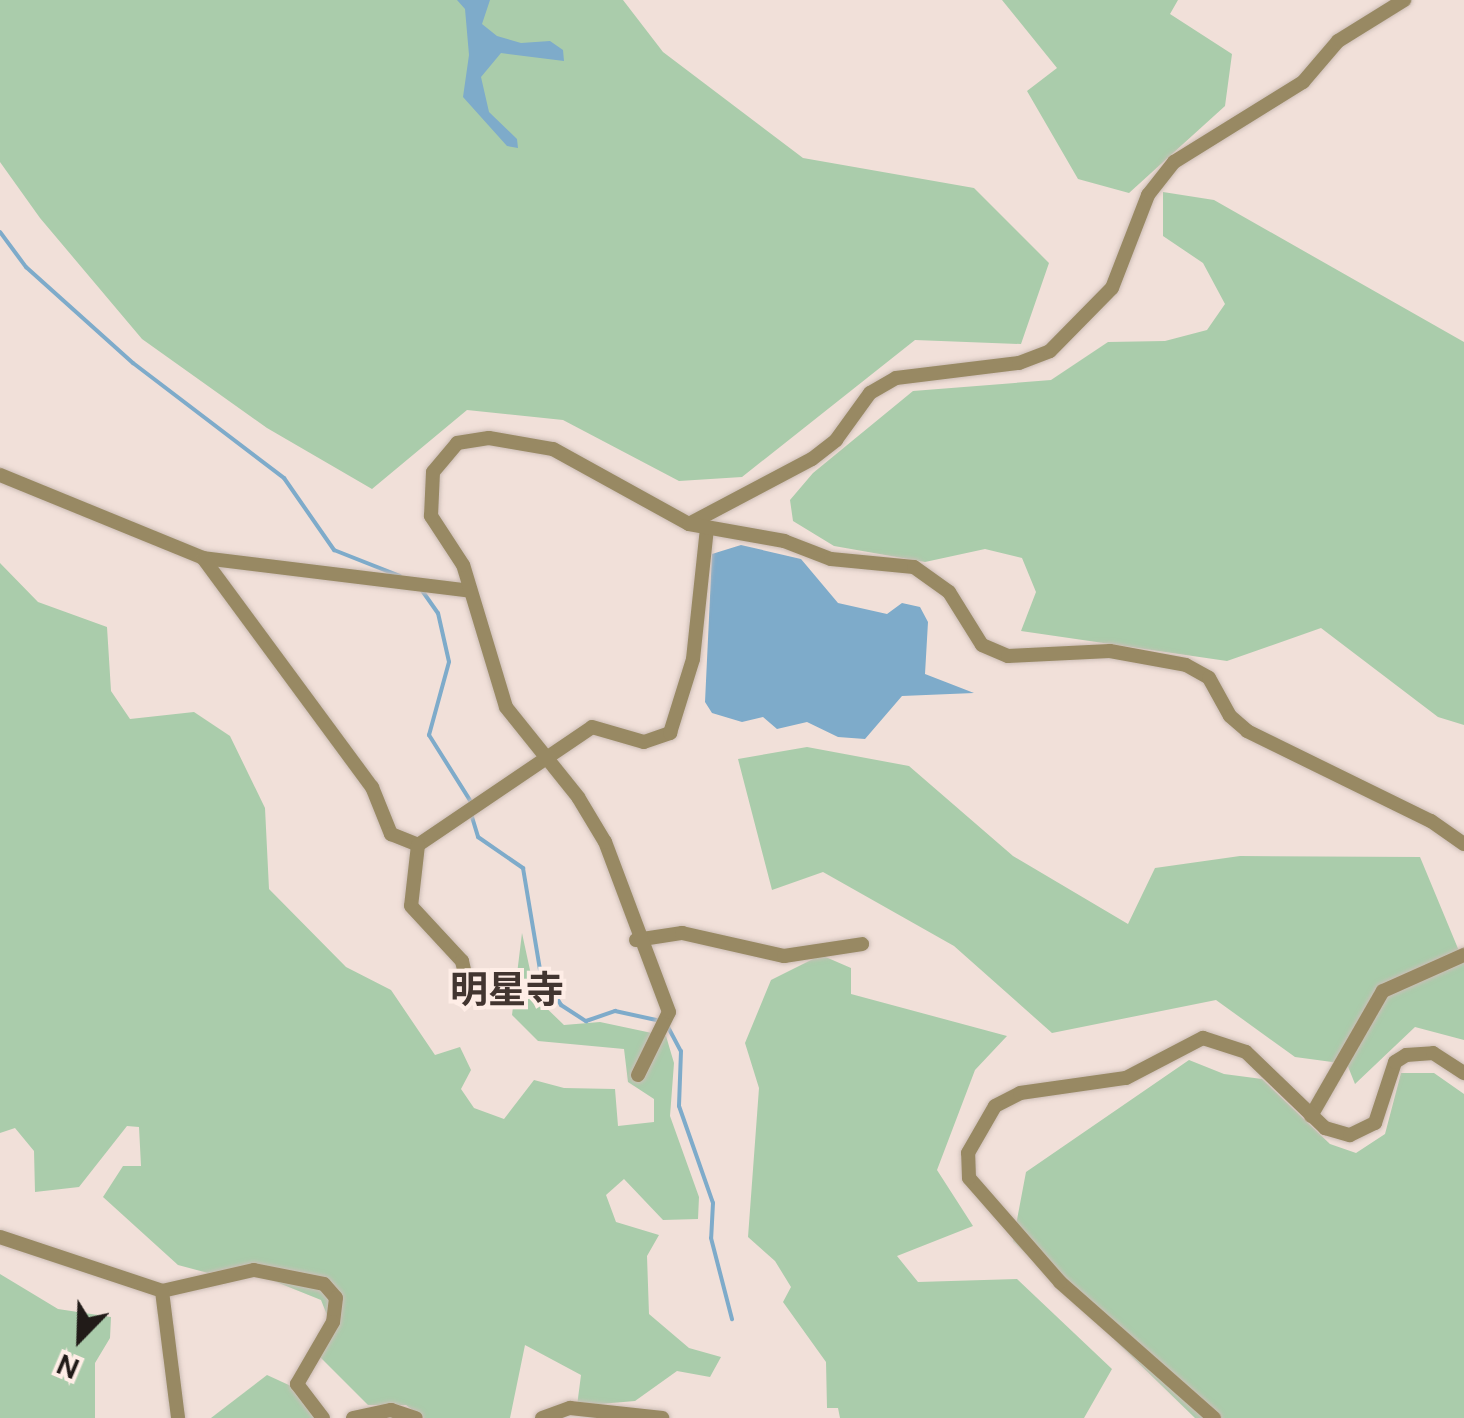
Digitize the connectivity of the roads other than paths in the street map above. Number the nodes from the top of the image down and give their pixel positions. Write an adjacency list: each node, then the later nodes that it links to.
1 (1404, 0): 3 (street)
2 (0, 475): 5 (street)
3 (689, 524): 4 (street); 6 (street)
4 (706, 528): 7 (street); 8 (street)
5 (204, 558): 6 (street); 9 (street)
6 (470, 591): 7 (street)
7 (546, 758): 9 (street); 10 (street)
8 (1464, 844)
9 (418, 845): 13 (street)
10 (636, 940): 11 (street); 15 (street)
11 (862, 944)
12 (1464, 955): 16 (street)
13 (466, 978)
14 (1464, 1073): 16 (street)
15 (638, 1074)
16 (1311, 1116): 25 (street)
17 (0, 1237): 18 (street)
18 (162, 1291): 19 (street); 20 (street)
19 (178, 1418)
20 (322, 1418)
21 (353, 1418): 22 (street)
22 (416, 1418)
23 (542, 1418): 24 (street)
24 (662, 1418)
25 (1214, 1418)

